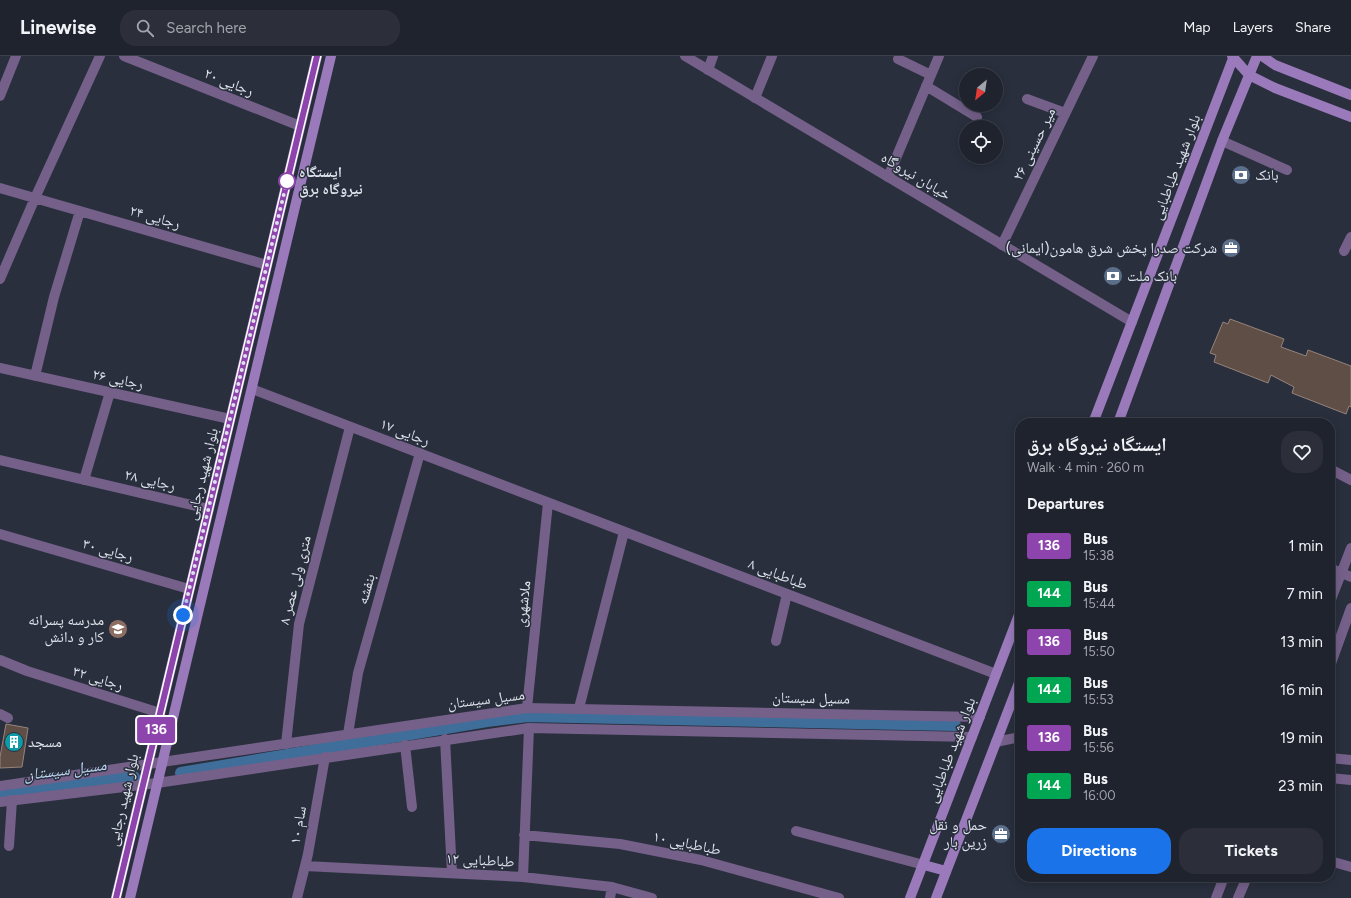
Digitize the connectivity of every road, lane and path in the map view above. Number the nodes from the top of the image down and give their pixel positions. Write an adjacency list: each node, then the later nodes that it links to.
1 (16, 56): 20 (street)
2 (100, 56): 31 (street)
3 (124, 56): 26 (street, رجایی ۲۰)
4 (317, 56): 26 (main road, بلوار شهید رجایی)
5 (331, 56): 37 (main road, بلوار شهید رجایی)
6 (685, 56): 15 (street, خیابان نیروگاه)
7 (713, 56): 15 (street)
8 (772, 56): 21 (street)
9 (939, 56): 16 (street)
10 (1093, 56): 23 (street, میر حسینی ۲۶)
11 (1257, 56): 17 (main road)
12 (1262, 56): 19 (main road)
13 (1233, 57): 17 (main road); 39 (main road, بلوار شهید طباطبایی)
14 (898, 59): 16 (street)
15 (708, 70): 21 (street, خیابان نیروگاه)
16 (931, 75): 18 (street)
17 (1249, 75): 25 (main road); 27 (main road)
18 (926, 86): 24 (street); 29 (street)
19 (1351, 95)
20 (0, 96)
21 (755, 98): 29 (street, خیابان نیروگاه)
22 (1027, 99): 23 (street)
23 (1065, 114): 34 (street, میر حسینی ۲۶)
24 (978, 117)
25 (1351, 117)
26 (300, 126): 36 (main road, بلوار شهید رجایی)
27 (1222, 141): 28 (street); 45 (main road)
28 (1287, 170)
29 (888, 177): 34 (street, خیابان نیروگاه)
30 (0, 188): 31 (street, رجایی ۲۴)
31 (35, 198): 32 (street, رجایی ۲۴); 38 (street)
32 (80, 211): 36 (street, رجایی ۲۴); 41 (street)
33 (1351, 237): 35 (street)
34 (1002, 245): 39 (street, خیابان نیروگاه)
35 (1344, 251)
36 (267, 265): 37 (main road); 46 (main road, بلوار شهید رجایی)
37 (280, 268): 42 (main road, بلوار شهید رجایی)
38 (0, 279)
39 (1132, 322): 44 (main road, بلوار شهید طباطبایی)
40 (0, 368): 41 (street, رجایی ۲۶)
41 (35, 376): 43 (street, رجایی ۲۶)
42 (252, 389): 47 (street, رجایی ۱۷); 85 (main road, بلوار شهید رجایی)
43 (110, 392): 46 (street, رجایی ۲۶); 51 (street)
44 (1095, 418)
45 (1120, 418)
46 (230, 419): 54 (main road, بلوار شهید رجایی)
47 (350, 427): 48 (street, رجایی ۱۷); 80 (street, ۸ متری ولی عصر)
48 (420, 453): 53 (street, رجایی ۱۷); 75 (street, بنفشه)
49 (0, 460): 51 (street, رجایی ۲۸)
50 (1335, 472): 52 (street)
51 (84, 480): 54 (street, رجایی ۲۸)
52 (1351, 480)
53 (548, 503): 55 (street, طباطبایی ۸); 70 (street, ملاشهری)
54 (209, 509): 60 (main road, بلوار شهید رجایی)
55 (624, 532): 61 (street, طباطبایی ۸); 71 (street)
56 (0, 534): 60 (street, رجایی ۳۰)
57 (1351, 548): 59 (street)
58 (1335, 570): 59 (street)
59 (1346, 575): 62 (street)
60 (189, 590): 72 (main road, بلوار شهید رجایی)
61 (787, 594): 65 (street); 68 (street, طباطبایی ۸)
62 (1335, 594)
63 (1351, 608): 66 (street)
64 (1015, 625): 68 (main road, بلوار شهید طباطبایی)
65 (776, 641)
66 (1335, 652)
67 (0, 660): 72 (street, رجایی ۳۲)
68 (996, 674): 73 (main road, بلوار شهید طباطبایی)
69 (1015, 697): 79 (main road)
70 (527, 708): 71 (street, مسیل سیستان); 75 (street, مسیل سیستان)
71 (579, 708): 73 (street, مسیل سیستان)
72 (160, 712): 86 (main road, بلوار شهید رجایی)
73 (980, 717): 76 (main road, بلوار شهید طباطبایی)
74 (529, 728): 76 (street); 78 (street); 97 (street)
75 (348, 734): 80 (street, مسیل سیستان)
76 (972, 737): 100 (main road, بلوار شهید طباطبایی)
77 (1015, 738): 79 (street)
78 (444, 739): 81 (street); 104 (street)
79 (996, 742): 103 (main road)
80 (286, 744): 85 (street, مسیل سیستان)
81 (405, 745): 82 (street); 95 (street)
82 (325, 757): 89 (street); 101 (street, سام ۱۰)
83 (1335, 758): 84 (street)
84 (1351, 760)
85 (162, 763): 86 (street, مسیل سیستان); 89 (main road, بلوار شهید رجایی)
86 (147, 766): 90 (street, مسیل سیستان); 91 (main road, بلوار شهید رجایی)
87 (1335, 778): 88 (street)
88 (1351, 780)
89 (157, 783): 91 (street); 110 (main road, بلوار شهید رجایی)
90 (16, 784): 92 (street, مسیل سیستان); 93 (street)
91 (143, 785): 93 (street); 109 (main road, بلوار شهید رجایی)
92 (0, 786)
93 (15, 800): 94 (street); 98 (street)
94 (0, 802)
95 (412, 807)
96 (796, 830): 100 (street)
97 (524, 835): 105 (street); 114 (street, طباطبایی ۱۰)
98 (9, 846)
99 (1335, 862): 102 (street)
100 (924, 865): 103 (main road); 115 (main road, بلوار شهید طباطبایی)
101 (305, 866): 104 (street, طباطبایی ۱۲); 111 (street, سام ۱۰)
102 (1351, 867)
103 (946, 871): 116 (main road)
104 (452, 873): 105 (street, طباطبایی ۱۲)
105 (523, 877): 108 (street, طباطبایی ۱۲)
106 (1222, 882): 117 (street)
107 (1245, 882): 118 (street)
108 (612, 887): 112 (street); 113 (street, طباطبایی ۱۲)
109 (116, 898)
110 (130, 898)
111 (297, 898)
112 (610, 898)
113 (652, 898)
114 (839, 898)
115 (910, 898)
116 (936, 898)
117 (1216, 898)
118 (1238, 898)

